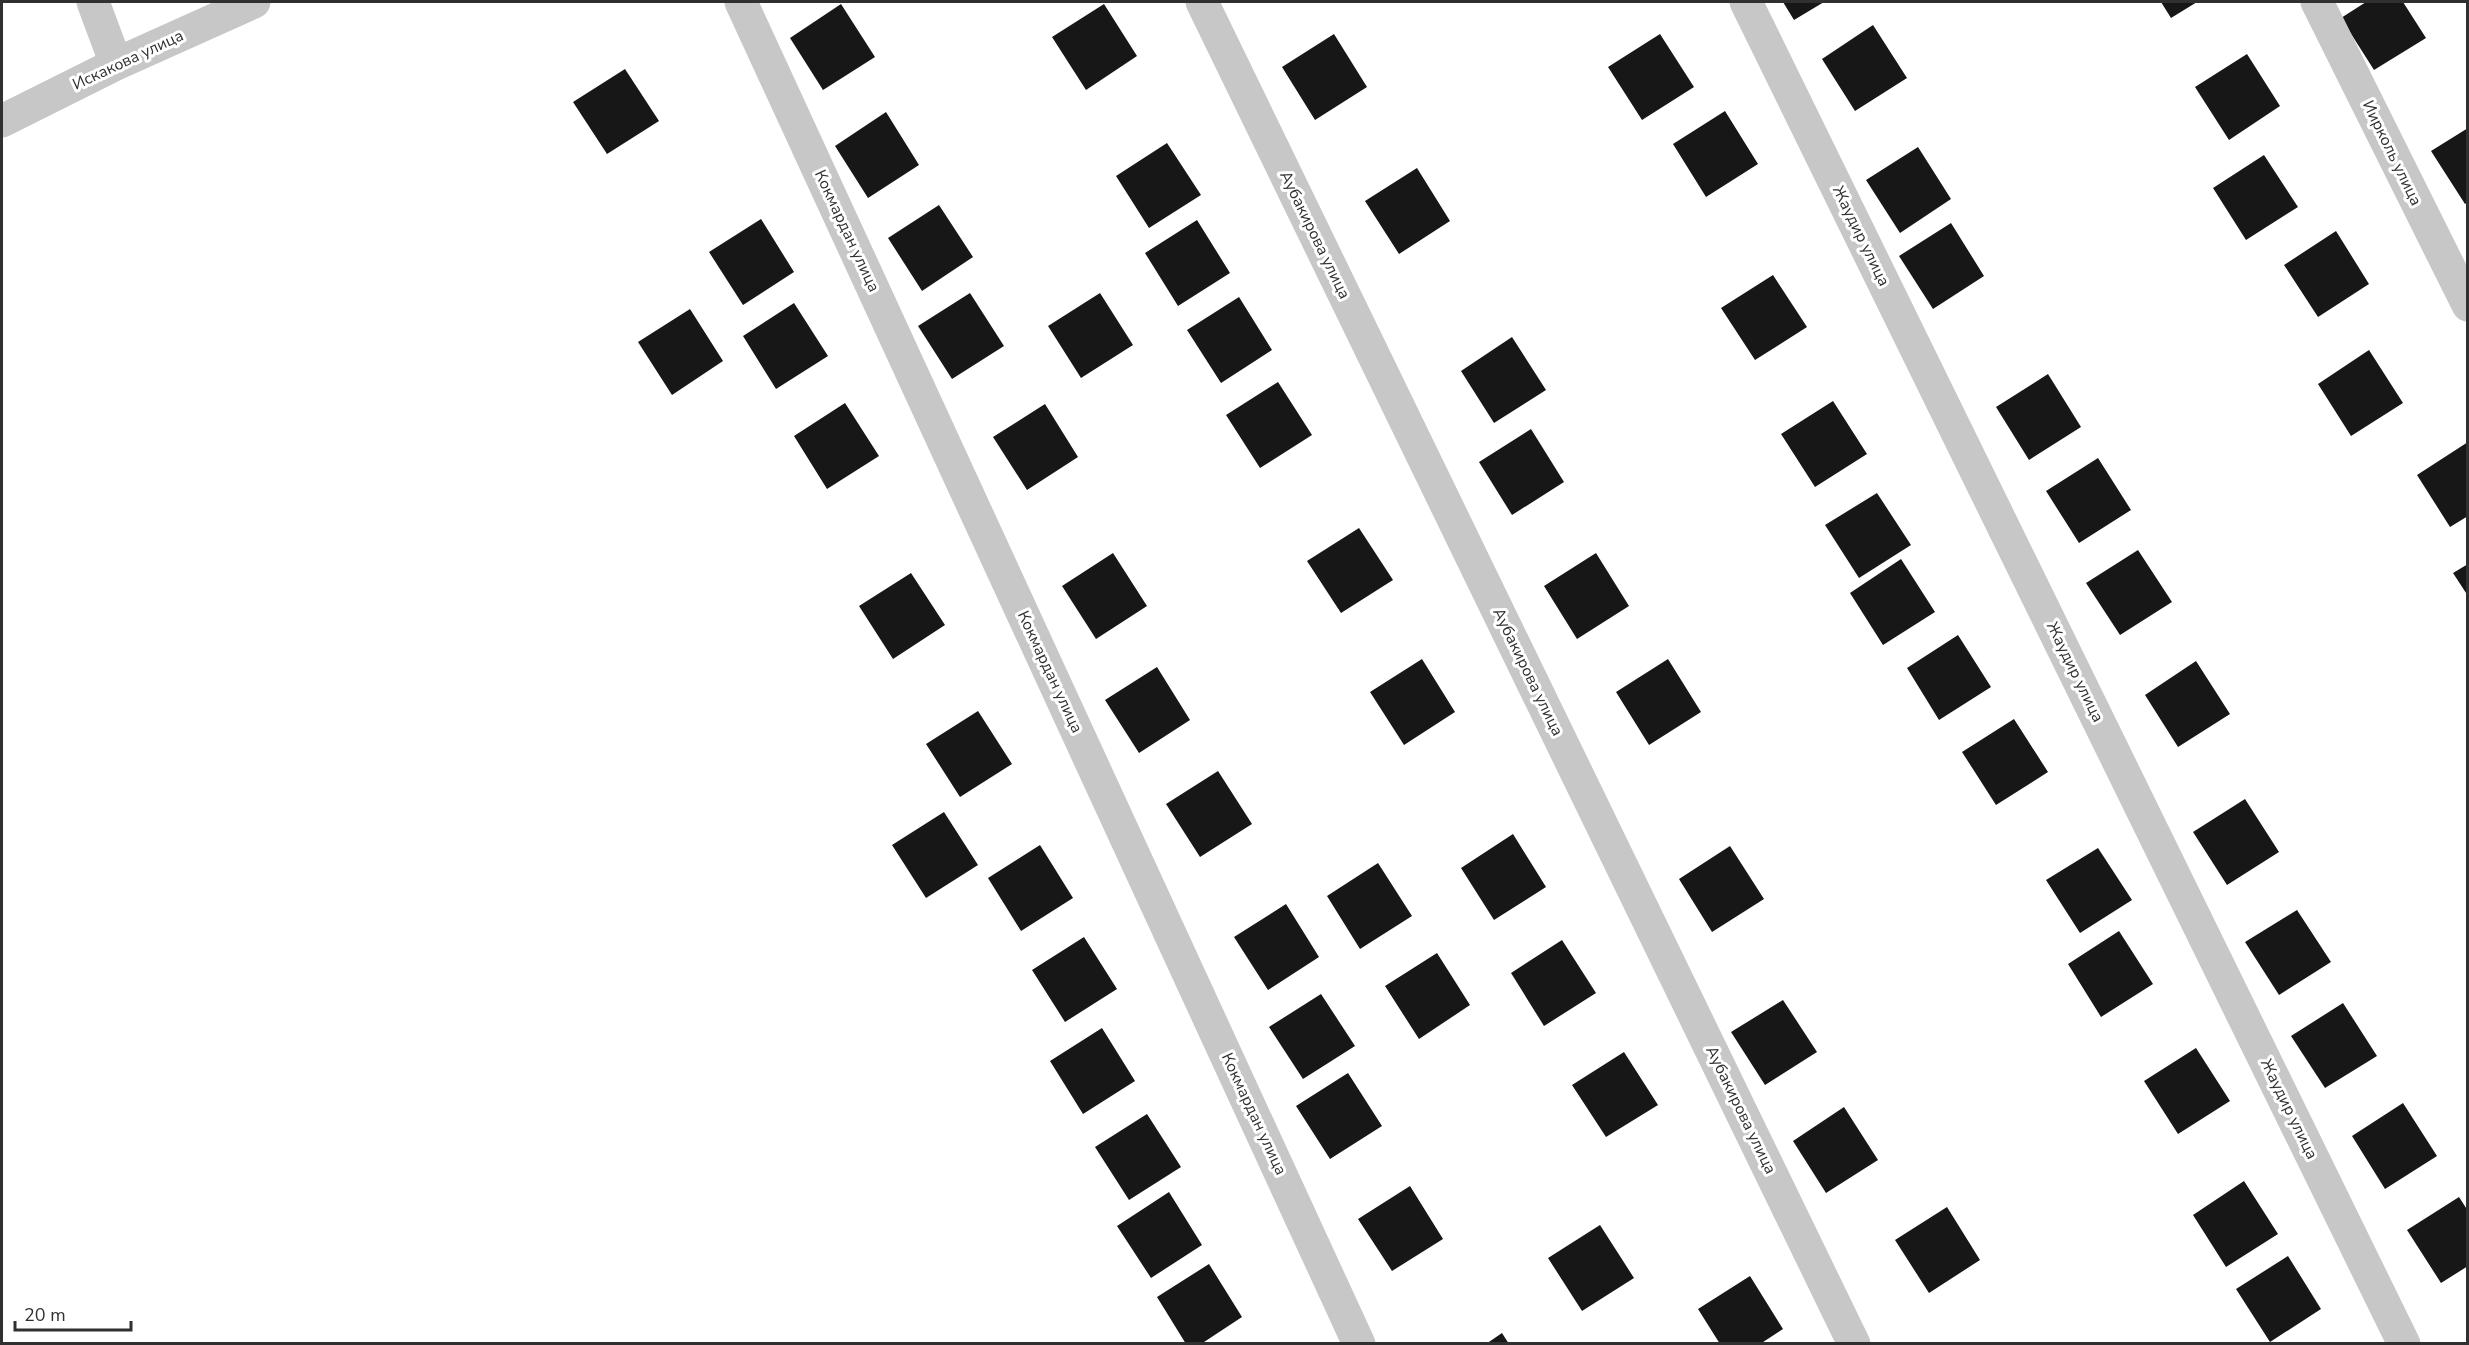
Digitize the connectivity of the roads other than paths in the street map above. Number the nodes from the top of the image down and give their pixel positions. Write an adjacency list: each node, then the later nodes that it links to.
1 (93, 2): 7 (street)
2 (254, 2): 7 (street, Искакова улица)
3 (741, 2): 10 (street, Кокмардан улица)
4 (1202, 2): 11 (street, Аубакирова улица)
5 (1746, 2): 12 (street, Жаудир улица)
6 (2317, 2): 9 (street, Иирколь улица)
7 (116, 64): 8 (street, Искакова улица)
8 (2, 121)
9 (2468, 305)
10 (1359, 1344)
11 (1854, 1344)
12 (2404, 1344)

